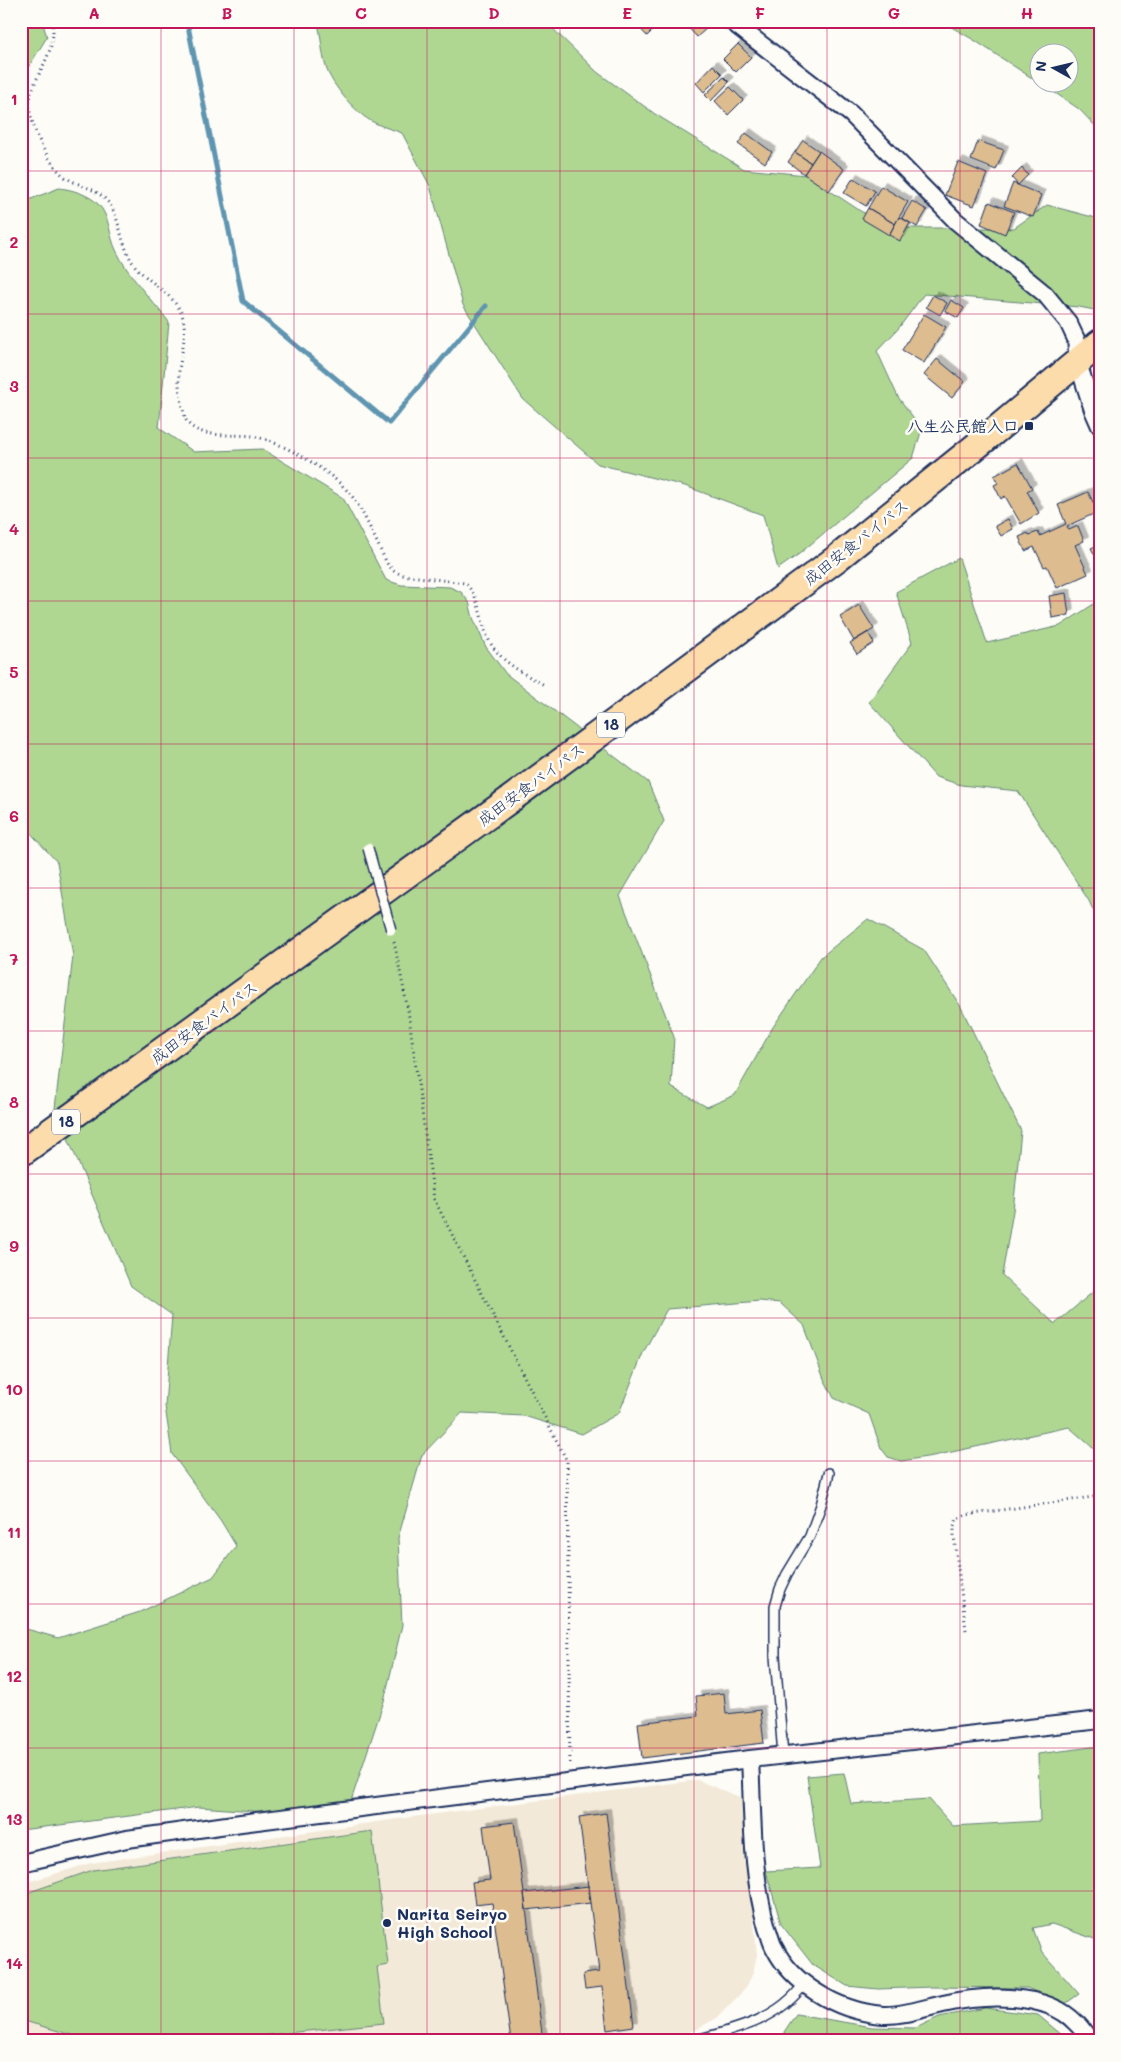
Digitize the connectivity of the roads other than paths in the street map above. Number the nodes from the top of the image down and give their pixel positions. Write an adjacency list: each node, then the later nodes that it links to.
1 (731, 21): 3 (street)
2 (1100, 343): 3 (main road, 成田安食バイパス / 18)
3 (1078, 363): 4 (street); 7 (main road, 成田安食バイパス / 18)
4 (1100, 426)
5 (368, 848): 6 (lane, bridge)
6 (391, 930)
7 (21, 1153)
8 (829, 1473): 10 (lane)
9 (1100, 1720): 10 (street)
10 (783, 1755): 11 (street)
11 (750, 1759): 12 (street); 13 (street)
12 (21, 1863)
13 (804, 1984): 14 (lane); 15 (street)
14 (692, 2041)
15 (1090, 2041)

